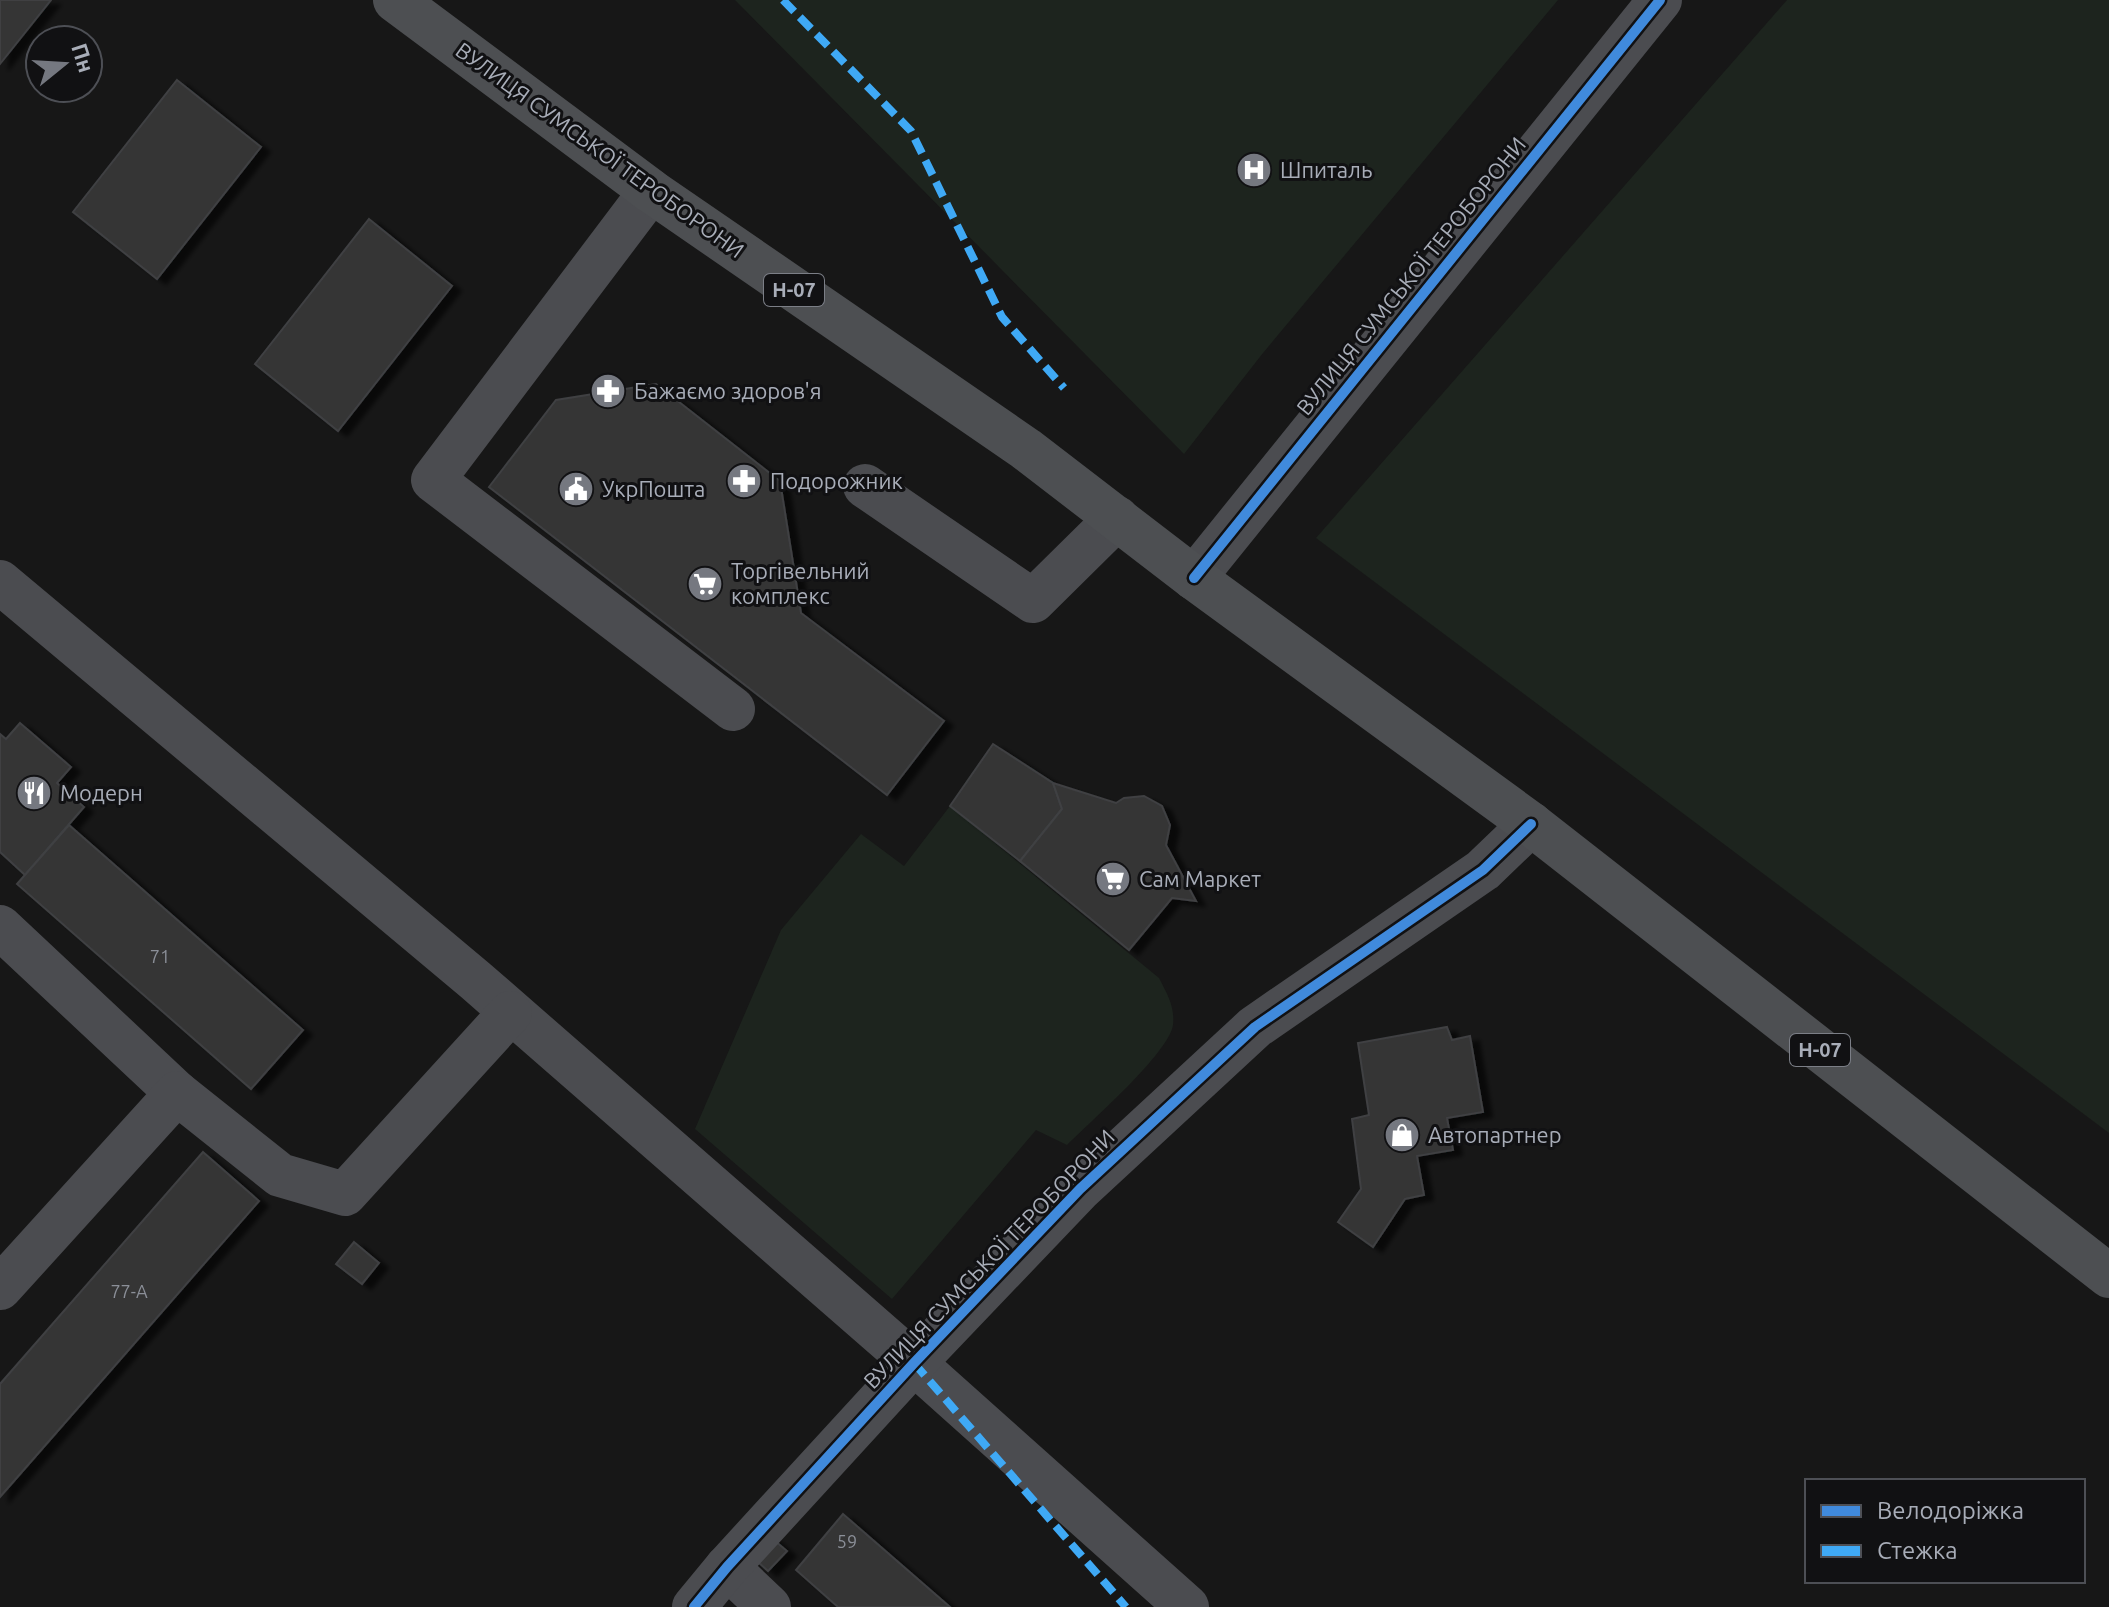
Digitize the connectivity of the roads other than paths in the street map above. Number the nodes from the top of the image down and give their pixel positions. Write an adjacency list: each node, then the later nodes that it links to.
1 (395, 0): 3 (main road, ВУЛИЦЯ СУМСЬКОЇ ТЕРОБОРОНИ / Н-07)
2 (1660, 0): 6 (street, ВУЛИЦЯ СУМСЬКОЇ ТЕРОБОРОНИ)
3 (651, 191): 5 (main road, ВУЛИЦЯ СУМСЬКОЇ ТЕРОБОРОНИ / Н-07); 8 (street)
4 (865, 486): 5 (street)
5 (1117, 518): 6 (main road, ВУЛИЦЯ СУМСЬКОЇ ТЕРОБОРОНИ / Н-07)
6 (1194, 578): 9 (main road, ВУЛИЦЯ СУМСЬКОЇ ТЕРОБОРОНИ / Н-07)
7 (0, 582): 11 (street)
8 (733, 709)
9 (1531, 824): 13 (main road, ВУЛИЦЯ СУМСЬКОЇ ТЕРОБОРОНИ / Н-07); 15 (street, ВУЛИЦЯ СУМСЬКОЇ ТЕРОБОРОНИ)
10 (0, 927): 12 (street)
11 (510, 1013): 12 (street); 15 (street)
12 (177, 1093): 14 (street)
13 (2109, 1276)
14 (0, 1288)
15 (914, 1363): 16 (street, ВУЛИЦЯ СУМСЬКОЇ ТЕРОБОРОНИ); 19 (street)
16 (727, 1567): 17 (street, ВУЛИЦЯ СУМСЬКОЇ ТЕРОБОРОНИ); 18 (street)
17 (694, 1607)
18 (769, 1607)
19 (1187, 1607)

